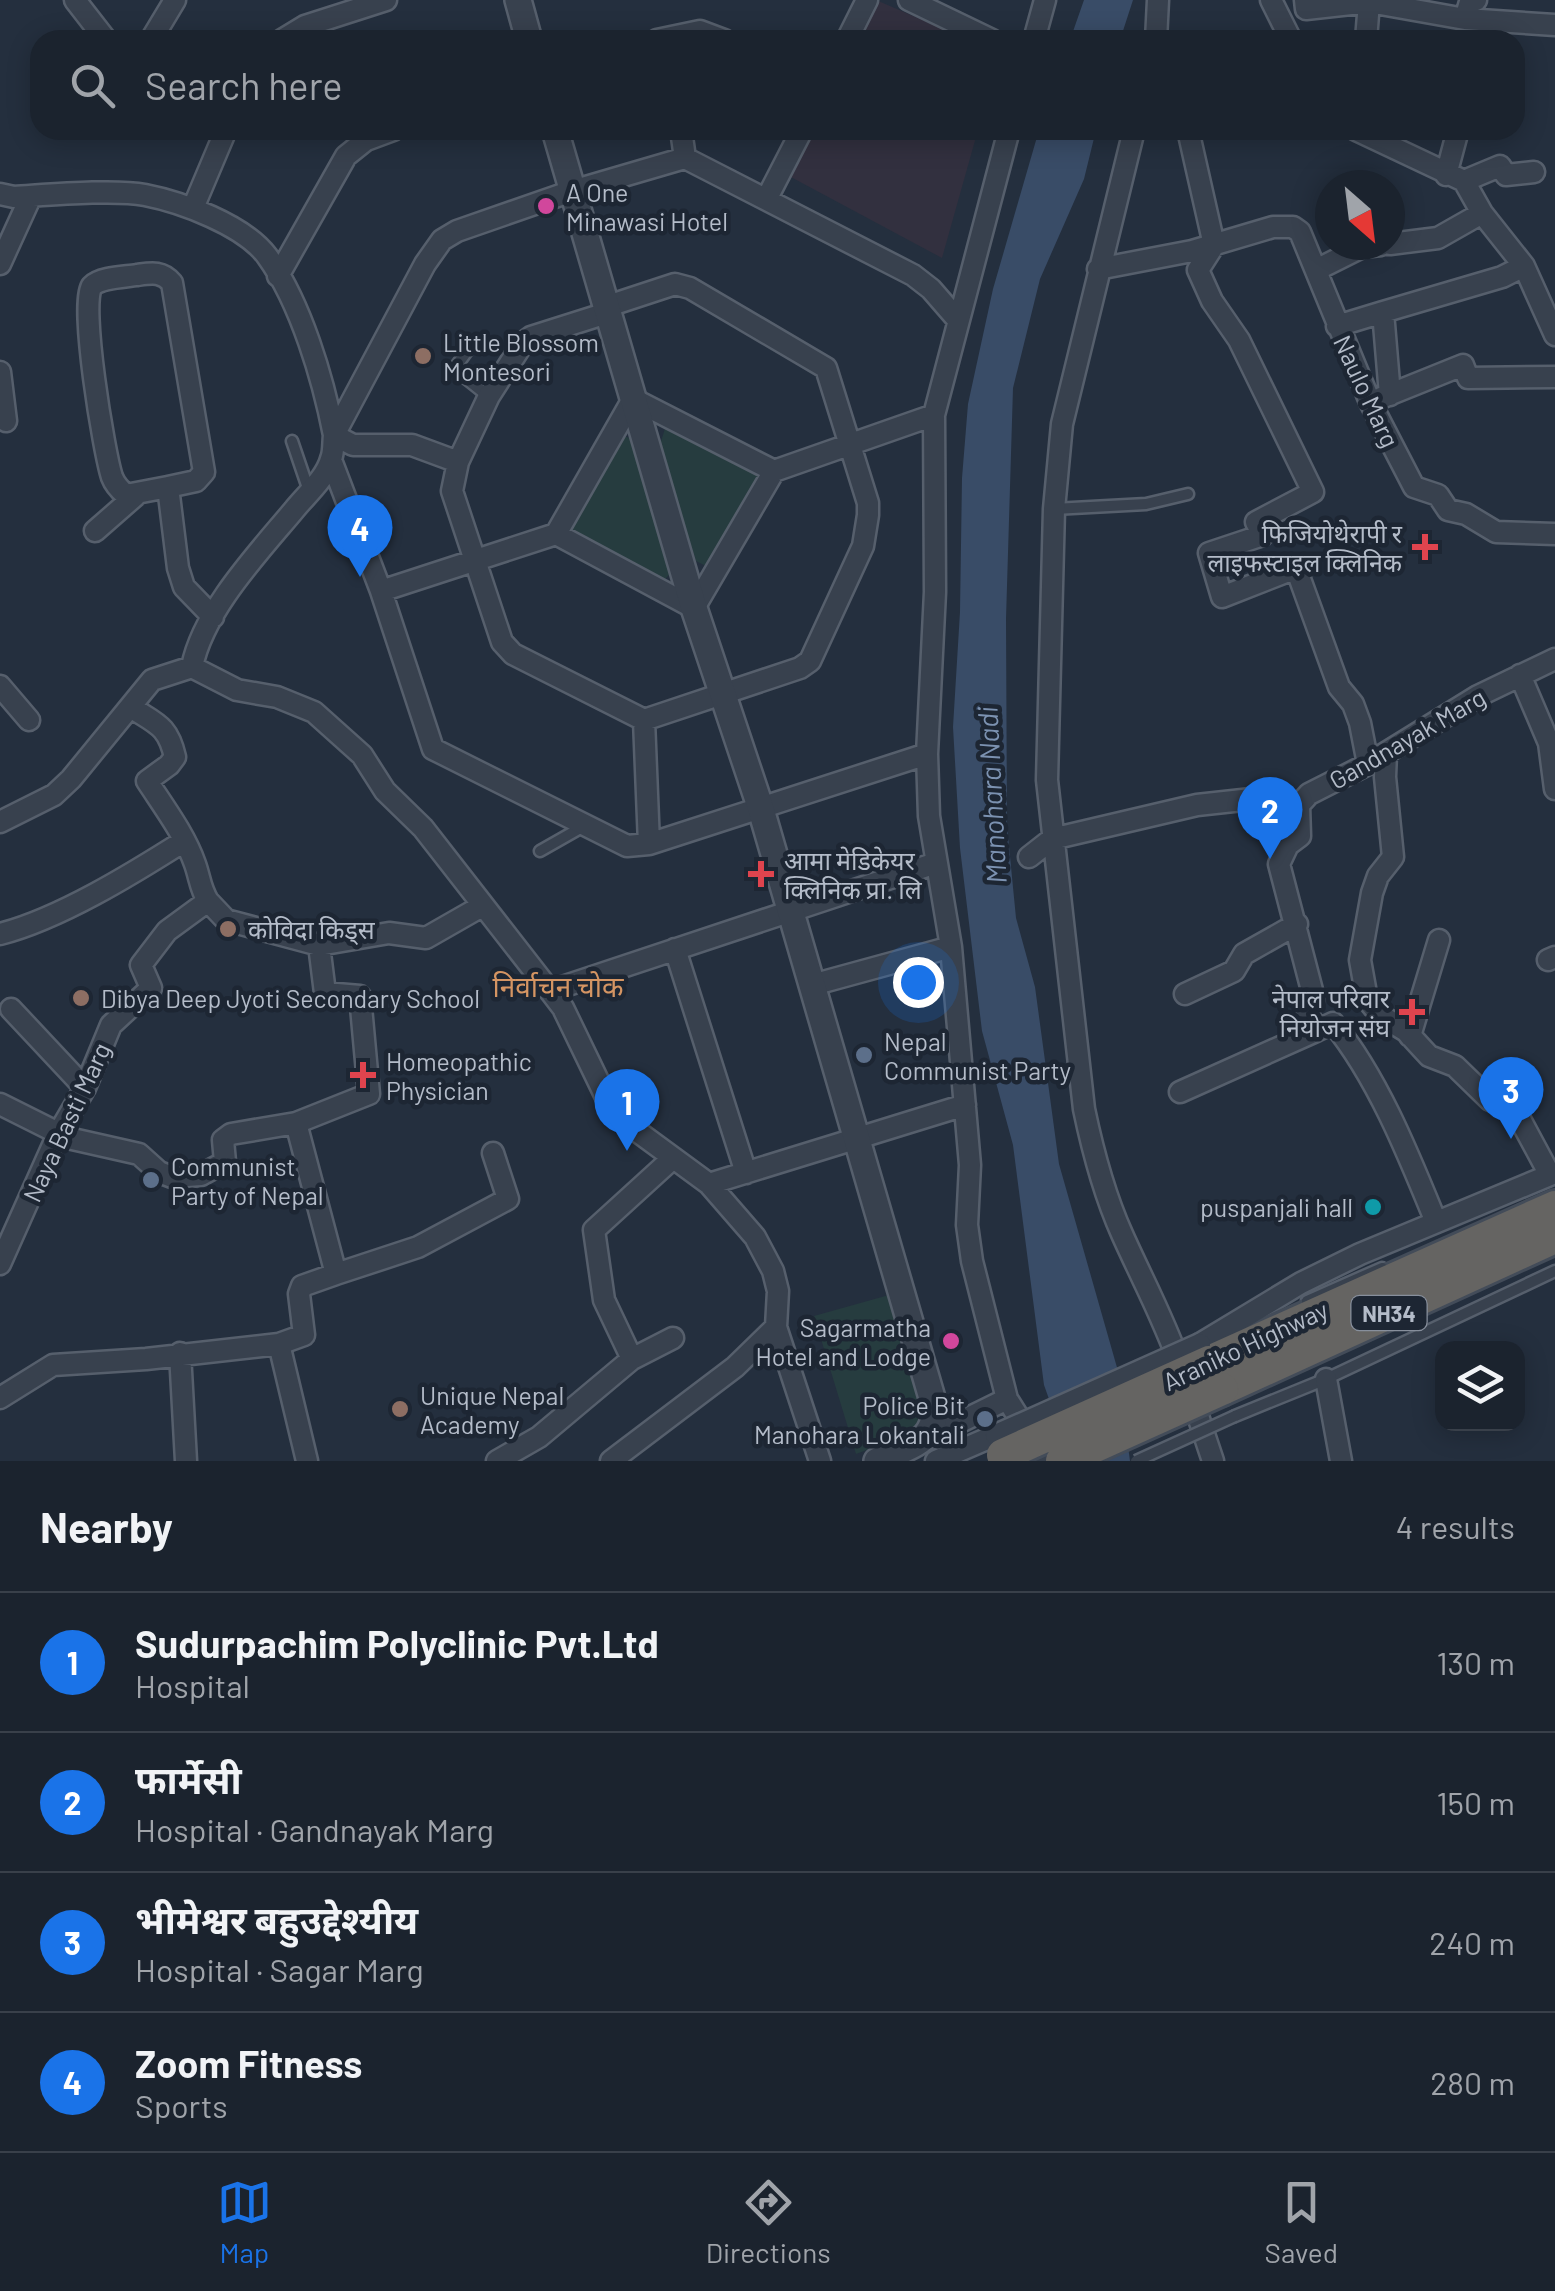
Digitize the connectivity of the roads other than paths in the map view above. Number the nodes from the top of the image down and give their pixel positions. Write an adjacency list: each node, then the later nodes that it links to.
1 (75, 0): 14 (street)
2 (174, 0): 15 (street)
3 (386, 0): 16 (street)
4 (518, 0): 17 (street)
5 (867, 0): 18 (street)
6 (910, 0): 19 (street)
7 (1045, 0): 20 (street)
8 (1158, 0): 21 (street)
9 (1271, 0): 22 (street)
10 (1305, 0): 11 (street)
11 (1369, 2): 12 (street); 23 (street)
12 (1471, 9): 13 (street)
13 (1555, 24)
14 (98, 30)
15 (157, 30)
16 (298, 30)
17 (526, 30)
18 (852, 30)
19 (972, 30)
20 (1037, 30)
21 (1156, 30)
22 (1286, 30)
23 (1367, 30)
24 (222, 140): 41 (street)
25 (366, 140): 50 (street)
26 (558, 140): 37 (street)
27 (682, 140): 34 (street)
28 (797, 140): 40 (street)
29 (1006, 140): 53 (street)
30 (1131, 140): 48 (street)
31 (1190, 140): 44 (street)
32 (1380, 140): 36 (street)
33 (1457, 140): 36 (street)
34 (685, 158): 37 (street); 40 (street)
35 (1534, 172): 36 (street)
36 (1455, 178): 42 (street)
37 (572, 191): 51 (street); 65 (street)
38 (0, 194): 39 (street)
39 (31, 196): 41 (street); 46 (street)
40 (767, 198): 53 (street)
41 (194, 208): 50 (street)
42 (1482, 213): 43 (street); 47 (street)
43 (1405, 242)
44 (1214, 245): 48 (street); 49 (street, Naulo Marg); 94 (street)
45 (1336, 260): 49 (street)
46 (0, 264)
47 (1524, 266): 52 (street); 55 (street)
48 (1098, 269): 76 (street)
49 (1316, 270): 54 (street, Naulo Marg)
50 (278, 276): 65 (street)
51 (609, 309): 59 (street); 60 (street); 68 (street)
52 (1383, 312): 54 (street); 61 (street)
53 (957, 319): 62 (street)
54 (1337, 326): 61 (street, Naulo Marg)
55 (1555, 335)
56 (473, 344): 59 (lane)
57 (0, 372): 63 (street)
58 (1555, 377): 61 (street)
59 (489, 396): 70 (street)
60 (633, 398): 71 (street); 78 (street); 82 (street)
61 (1380, 398): 79 (street, Naulo Marg)
62 (934, 414): 68 (street); 93 (street)
63 (6, 421)
64 (404, 422): 67 (street)
65 (334, 436): 67 (street); 69 (street)
66 (292, 441): 73 (lane)
67 (397, 443): 70 (street)
68 (848, 445): 71 (street); 88 (street)
69 (331, 460): 73 (street); 81 (street)
70 (458, 462): 80 (street)
71 (774, 471): 82 (street)
72 (168, 488): 75 (street); 75 (street); 83 (street)
73 (309, 492): 83 (street)
74 (1188, 494): 76 (lane)
75 (135, 496): 77 (street)
76 (1054, 509): 100 (street)
77 (95, 531)
78 (556, 534): 80 (street); 82 (street)
79 (1555, 534)
80 (474, 559): 81 (street); 91 (street)
81 (381, 590): 99 (street)
82 (694, 608): 88 (street)
83 (213, 617): 85 (street)
84 (1555, 659): 86 (street, Gandnayak Marg)
85 (192, 668): 89 (street); 107 (street)
86 (1520, 675): 92 (street); 94 (street, Gandnayak Marg)
87 (0, 686): 90 (street)
88 (724, 693): 91 (street); 97 (street)
89 (132, 708): 98 (street); 101 (street)
90 (28, 720)
91 (644, 720): 102 (street)
92 (1553, 749): 95 (street)
93 (927, 754): 97 (street); 105 (street)
94 (1377, 759): 96 (street, Gandnayak Marg); 120 (street)
95 (1555, 789)
96 (1299, 805): 100 (street); 109 (street)
97 (760, 806): 102 (street); 108 (street)
98 (0, 822)
99 (584, 826): 102 (street); 103 (lane)
100 (1052, 839): 104 (street); 159 (street)
101 (184, 841): 106 (street); 110 (street)
102 (649, 844)
103 (540, 851)
104 (1029, 857)
105 (936, 864): 108 (street); 113 (street)
106 (208, 901): 112 (street); 121 (street, Naya Basti Marg)
107 (482, 906): 112 (street); 116 (street)
108 (790, 910): 114 (street); 115 (street)
109 (1297, 924): 117 (street); 119 (street)
110 (0, 934)
111 (1439, 940): 120 (street)
112 (319, 946): 125 (street)
113 (951, 947): 115 (street); 124 (street)
114 (674, 949): 116 (street); 130 (street)
115 (812, 985): 127 (street)
116 (550, 991): 129 (street)
117 (1184, 994)
118 (11, 1009): 121 (street)
119 (1316, 1031): 122 (street); 133 (street)
120 (1410, 1036): 132 (street)
121 (85, 1088): 126 (street, Naya Basti Marg)
122 (1180, 1092)
123 (0, 1104): 126 (street)
124 (965, 1105): 127 (street); 146 (street)
125 (296, 1124): 126 (street); 137 (street)
126 (58, 1134): 135 (street, Naya Basti Marg)
127 (854, 1139): 130 (street); 147 (street)
128 (493, 1153): 137 (street)
129 (673, 1158): 131 (street); 142 (street)
130 (746, 1173): 131 (street)
131 (708, 1184): 138 (street)
132 (1554, 1185): 133 (street); 143 (highway, Araniko Highway / NH34)
133 (1436, 1222): 143 (street)
134 (1555, 1237): 143 (highway, Araniko Highway / NH34)
135 (0, 1264)
136 (1555, 1271): 144 (lane)
137 (336, 1274): 140 (street)
138 (776, 1326): 152 (street); 153 (street)
139 (673, 1338): 142 (street)
140 (279, 1344): 141 (street); 150 (street)
141 (180, 1353): 145 (street); 149 (street)
142 (632, 1360): 151 (street)
143 (1223, 1363): 144 (lane); 148 (highway, Araniko Highway / NH34, bridge); 157 (highway, Araniko Highway / NH34, bridge); 158 (lane, bridge)
144 (1326, 1378): 160 (street)
145 (0, 1398)
146 (1006, 1399): 147 (street); 156 (street)
147 (930, 1432): 154 (street)
148 (996, 1451): 155 (street)
149 (186, 1461)
150 (306, 1461)
151 (497, 1461)
152 (611, 1461)
153 (820, 1461)
154 (877, 1461)
155 (936, 1461)
156 (1046, 1461)
157 (1062, 1461)
158 (1136, 1461)
159 (1213, 1461)
160 (1341, 1461)

